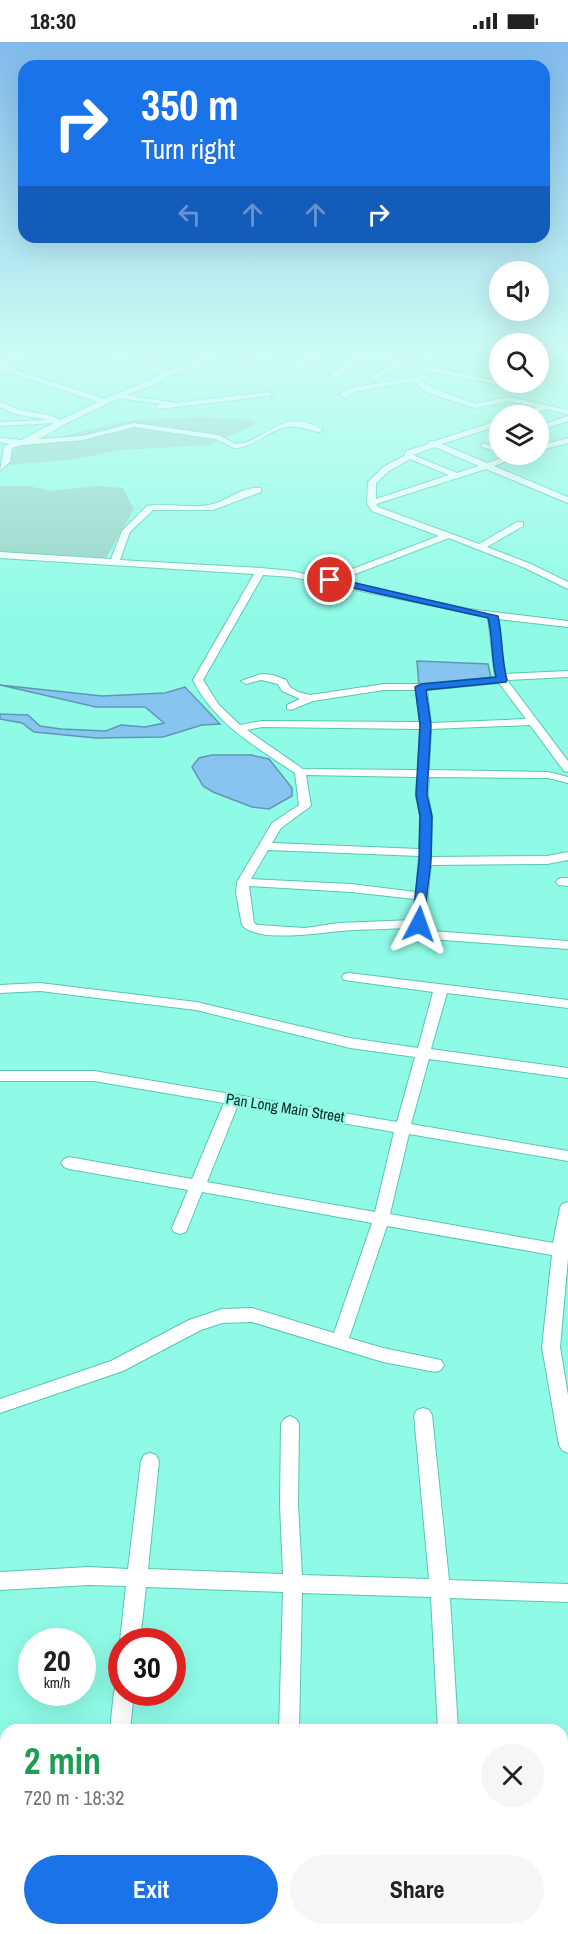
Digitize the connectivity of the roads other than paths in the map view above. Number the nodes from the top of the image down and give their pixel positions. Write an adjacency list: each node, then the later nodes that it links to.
1 (21, 442): 6 (street)
2 (26, 442): 6 (street)
3 (228, 442): 4 (street)
4 (252, 442)
5 (3, 443): 6 (street); 13 (street)
6 (17, 443)
7 (432, 443): 10 (street); 12 (street)
8 (485, 445): 9 (street)
9 (489, 447)
10 (409, 456): 14 (street); 17 (street)
11 (492, 465): 12 (street)
12 (487, 467): 14 (street); 16 (street)
13 (0, 468)
14 (458, 476): 17 (street)
15 (258, 490): 22 (street)
16 (568, 500)
17 (370, 503): 19 (street)
18 (520, 524): 20 (street)
19 (446, 535): 20 (street); 24 (street)
20 (480, 547): 25 (street)
21 (0, 555): 22 (street)
22 (115, 562): 23 (street)
23 (261, 571): 24 (street); 36 (street)
24 (330, 580): 26 (street)
25 (568, 586)
26 (493, 616): 27 (street); 29 (street)
27 (568, 624)
28 (568, 674): 29 (street)
29 (501, 678): 31 (street); 34 (street)
30 (246, 681): 32 (street)
31 (421, 687): 32 (street); 35 (street)
32 (310, 698): 33 (street)
33 (291, 707)
34 (532, 722): 35 (street); 37 (street)
35 (426, 725): 36 (street); 39 (street)
36 (239, 728): 38 (street)
37 (568, 768)
38 (300, 772): 39 (street); 41 (street)
39 (422, 773): 40 (street); 43 (street)
40 (568, 780)
41 (264, 846): 43 (street); 44 (street)
42 (568, 856): 43 (street)
43 (425, 857): 45 (street)
44 (243, 882): 45 (street); 46 (street)
45 (421, 896): 46 (street)
46 (419, 924): 47 (street)
47 (568, 945)
48 (349, 977): 50 (street)
49 (0, 988): 52 (street)
50 (441, 988): 51 (street); 52 (street)
51 (568, 1004)
52 (424, 1053): 53 (street); 56 (street)
53 (568, 1073)
54 (0, 1076): 55 (street, Pan Long Main Street)
55 (232, 1101): 56 (street, Pan Long Main Street); 59 (street)
56 (403, 1126): 57 (street, Pan Long Main Street); 61 (street)
57 (568, 1156)
58 (69, 1163): 59 (street)
59 (198, 1186): 61 (street); 62 (street)
60 (568, 1208): 63 (street)
61 (381, 1220): 63 (street); 64 (street)
62 (180, 1228)
63 (564, 1252): 69 (street)
64 (339, 1342): 65 (street); 66 (street)
65 (435, 1365)
66 (0, 1406)
67 (423, 1415): 74 (street)
68 (290, 1424): 73 (street)
69 (568, 1445)
70 (150, 1461): 71 (street)
71 (137, 1577): 72 (street); 73 (street); 76 (street)
72 (0, 1581)
73 (294, 1583): 74 (street); 79 (street)
74 (440, 1588): 75 (street); 80 (street)
75 (568, 1593)
76 (131, 1628)
77 (123, 1706): 78 (street)
78 (121, 1724)
79 (289, 1724)
80 (448, 1724)

